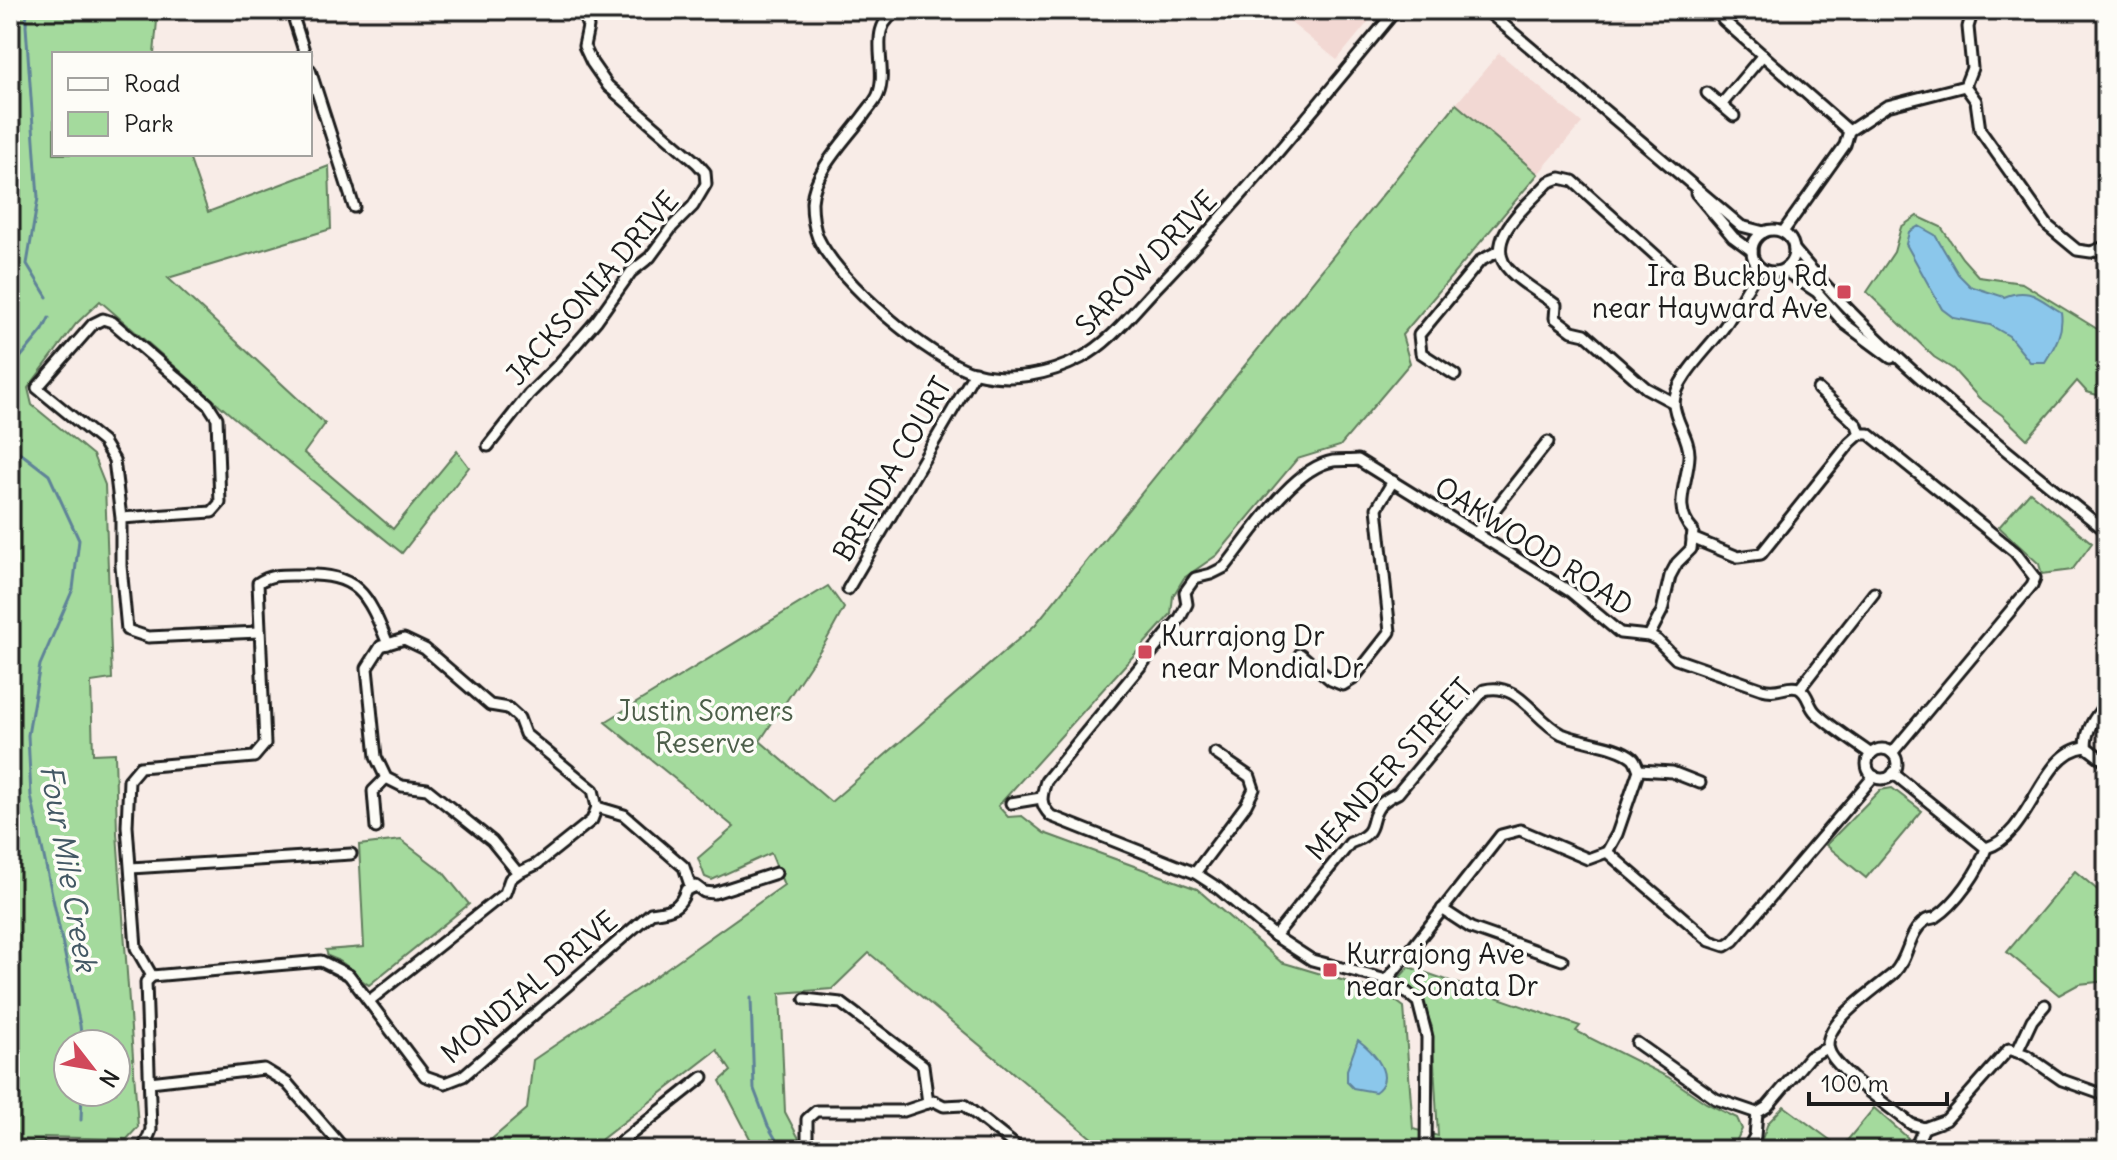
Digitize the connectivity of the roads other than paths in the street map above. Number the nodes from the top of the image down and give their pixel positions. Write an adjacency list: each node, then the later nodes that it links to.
1 (291, 10): 8 (street)
2 (582, 10): 34 (street, JACKSONIA DRIVE)
3 (901, 10): 27 (street, SAROW DRIVE)
4 (1396, 10): 27 (street, SAROW DRIVE)
5 (1486, 10): 16 (street)
6 (1719, 10): 9 (street)
7 (1973, 10): 11 (street)
8 (304, 52)
9 (1763, 55): 13 (street); 15 (street)
10 (312, 76): 17 (street)
11 (1965, 86): 15 (street); 20 (street)
12 (1707, 93): 13 (street)
13 (1721, 105): 14 (street)
14 (1734, 116)
15 (1849, 131): 19 (street)
16 (1685, 179): 18 (street); 23 (street)
17 (354, 207)
18 (1764, 232): 19 (street); 23 (street)
19 (1783, 232): 21 (street)
20 (2107, 246)
21 (1794, 249): 26 (street); 30 (street)
22 (1499, 251): 25 (street); 28 (street); 31 (street)
23 (1752, 251): 24 (street)
24 (1760, 269): 26 (street); 31 (street)
25 (1672, 270)
26 (1784, 270): 30 (street)
27 (975, 372): 40 (street, BRENDA COURT)
28 (1455, 375)
29 (1818, 389): 32 (street)
30 (1932, 389): 37 (street)
31 (1674, 403): 39 (street)
32 (1860, 434): 39 (street); 50 (street)
33 (1548, 442): 38 (street)
34 (488, 446)
35 (1393, 481): 38 (street, OAKWOOD ROAD); 45 (street); 58 (street, OAKWOOD ROAD)
36 (121, 518): 36 (street); 42 (street)
37 (2107, 532)
38 (1476, 533): 43 (street, OAKWOOD ROAD)
39 (1692, 538): 43 (street)
40 (848, 589)
41 (1874, 593): 46 (street)
42 (259, 632): 44 (street); 65 (street)
43 (1649, 636): 46 (street, OAKWOOD ROAD)
44 (388, 644): 56 (street); 60 (street)
45 (1300, 654)
46 (1800, 688): 51 (street)
47 (2107, 702): 48 (street)
48 (2086, 747): 52 (street); 62 (street)
49 (1215, 753): 68 (street)
50 (1892, 753): 51 (street); 54 (street)
51 (1871, 754): 55 (street)
52 (2107, 763)
53 (1639, 770): 57 (street); 63 (street); 71 (street, MEANDER STREET)
54 (1893, 773): 55 (street); 62 (street)
55 (1874, 776): 63 (street)
56 (386, 778): 61 (street); 66 (street)
57 (1700, 783)
58 (1041, 798): 59 (street); 68 (street)
59 (1011, 803)
60 (597, 807): 66 (street); 69 (street)
61 (376, 828)
62 (1986, 848): 79 (street)
63 (1607, 852): 70 (street)
64 (351, 854): 65 (street)
65 (131, 868): 73 (street)
66 (518, 873): 76 (street)
67 (776, 873): 69 (street)
68 (1195, 873): 71 (street)
69 (691, 888): 76 (street, MONDIAL DRIVE)
70 (1442, 909): 72 (street); 74 (street)
71 (1275, 936): 74 (street)
72 (1562, 960)
73 (152, 976): 76 (street, MONDIAL DRIVE); 82 (street)
74 (1387, 980): 93 (street)
75 (805, 999): 84 (street)
76 (369, 1001)
77 (2045, 1005): 80 (street)
78 (1637, 1043): 85 (street)
79 (1827, 1048): 85 (street); 86 (street)
80 (2017, 1052): 83 (street); 86 (street)
81 (703, 1077): 90 (street)
82 (150, 1082): 88 (street); 89 (street)
83 (2107, 1096)
84 (928, 1103): 91 (street); 92 (street)
85 (1757, 1113): 94 (street)
86 (1924, 1128): 95 (street)
87 (10, 1150): 88 (street)
88 (144, 1150)
89 (345, 1150)
90 (611, 1150)
91 (811, 1150)
92 (1021, 1150)
93 (1426, 1150)
94 (1747, 1150)
95 (1914, 1150)

